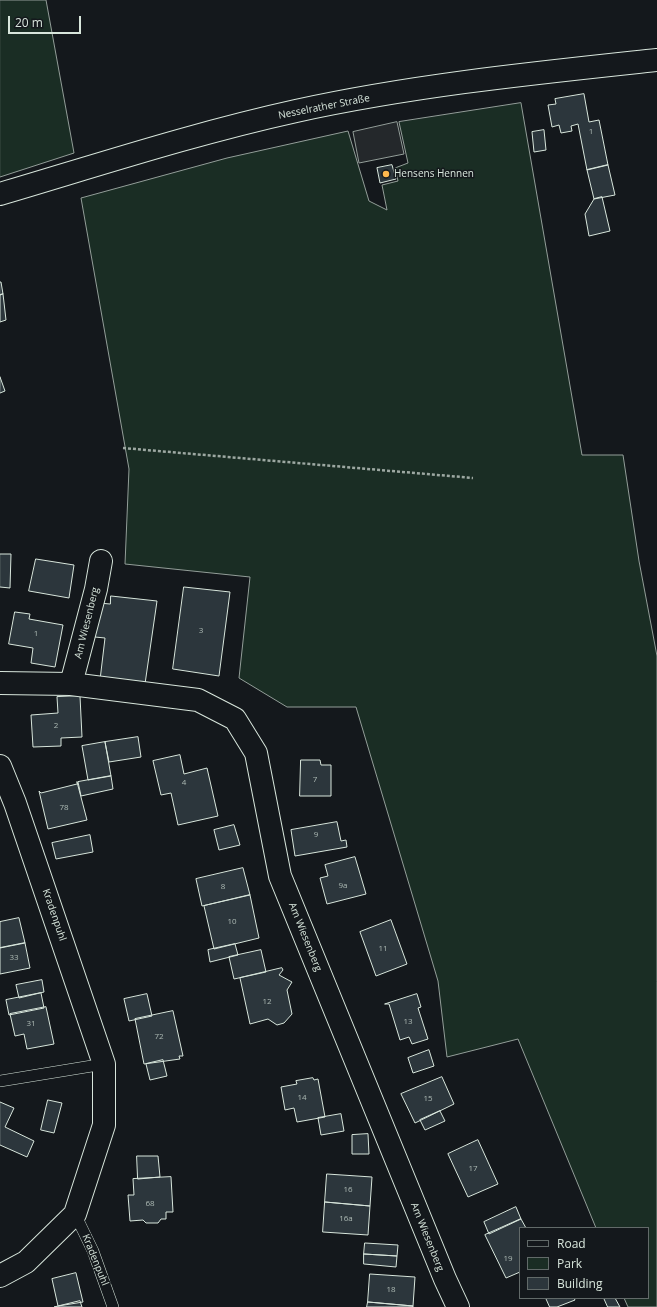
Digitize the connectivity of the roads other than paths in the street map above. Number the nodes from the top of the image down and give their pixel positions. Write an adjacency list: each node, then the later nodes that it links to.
1 (657, 60): 2 (street, Nesselrather Straße)
2 (0, 194)
3 (101, 561): 5 (street, Am Wiesenberg)
4 (0, 683): 5 (street, Am Wiesenberg)
5 (71, 684): 12 (street, Am Wiesenberg)
6 (0, 766): 7 (street, Kradenpuhl)
7 (104, 1064): 8 (lane); 9 (street, Kradenpuhl)
8 (0, 1081)
9 (75, 1214): 10 (street, Kradenpuhl); 11 (lane, Kradenpuhl)
10 (0, 1276)
11 (113, 1307)
12 (458, 1307)

